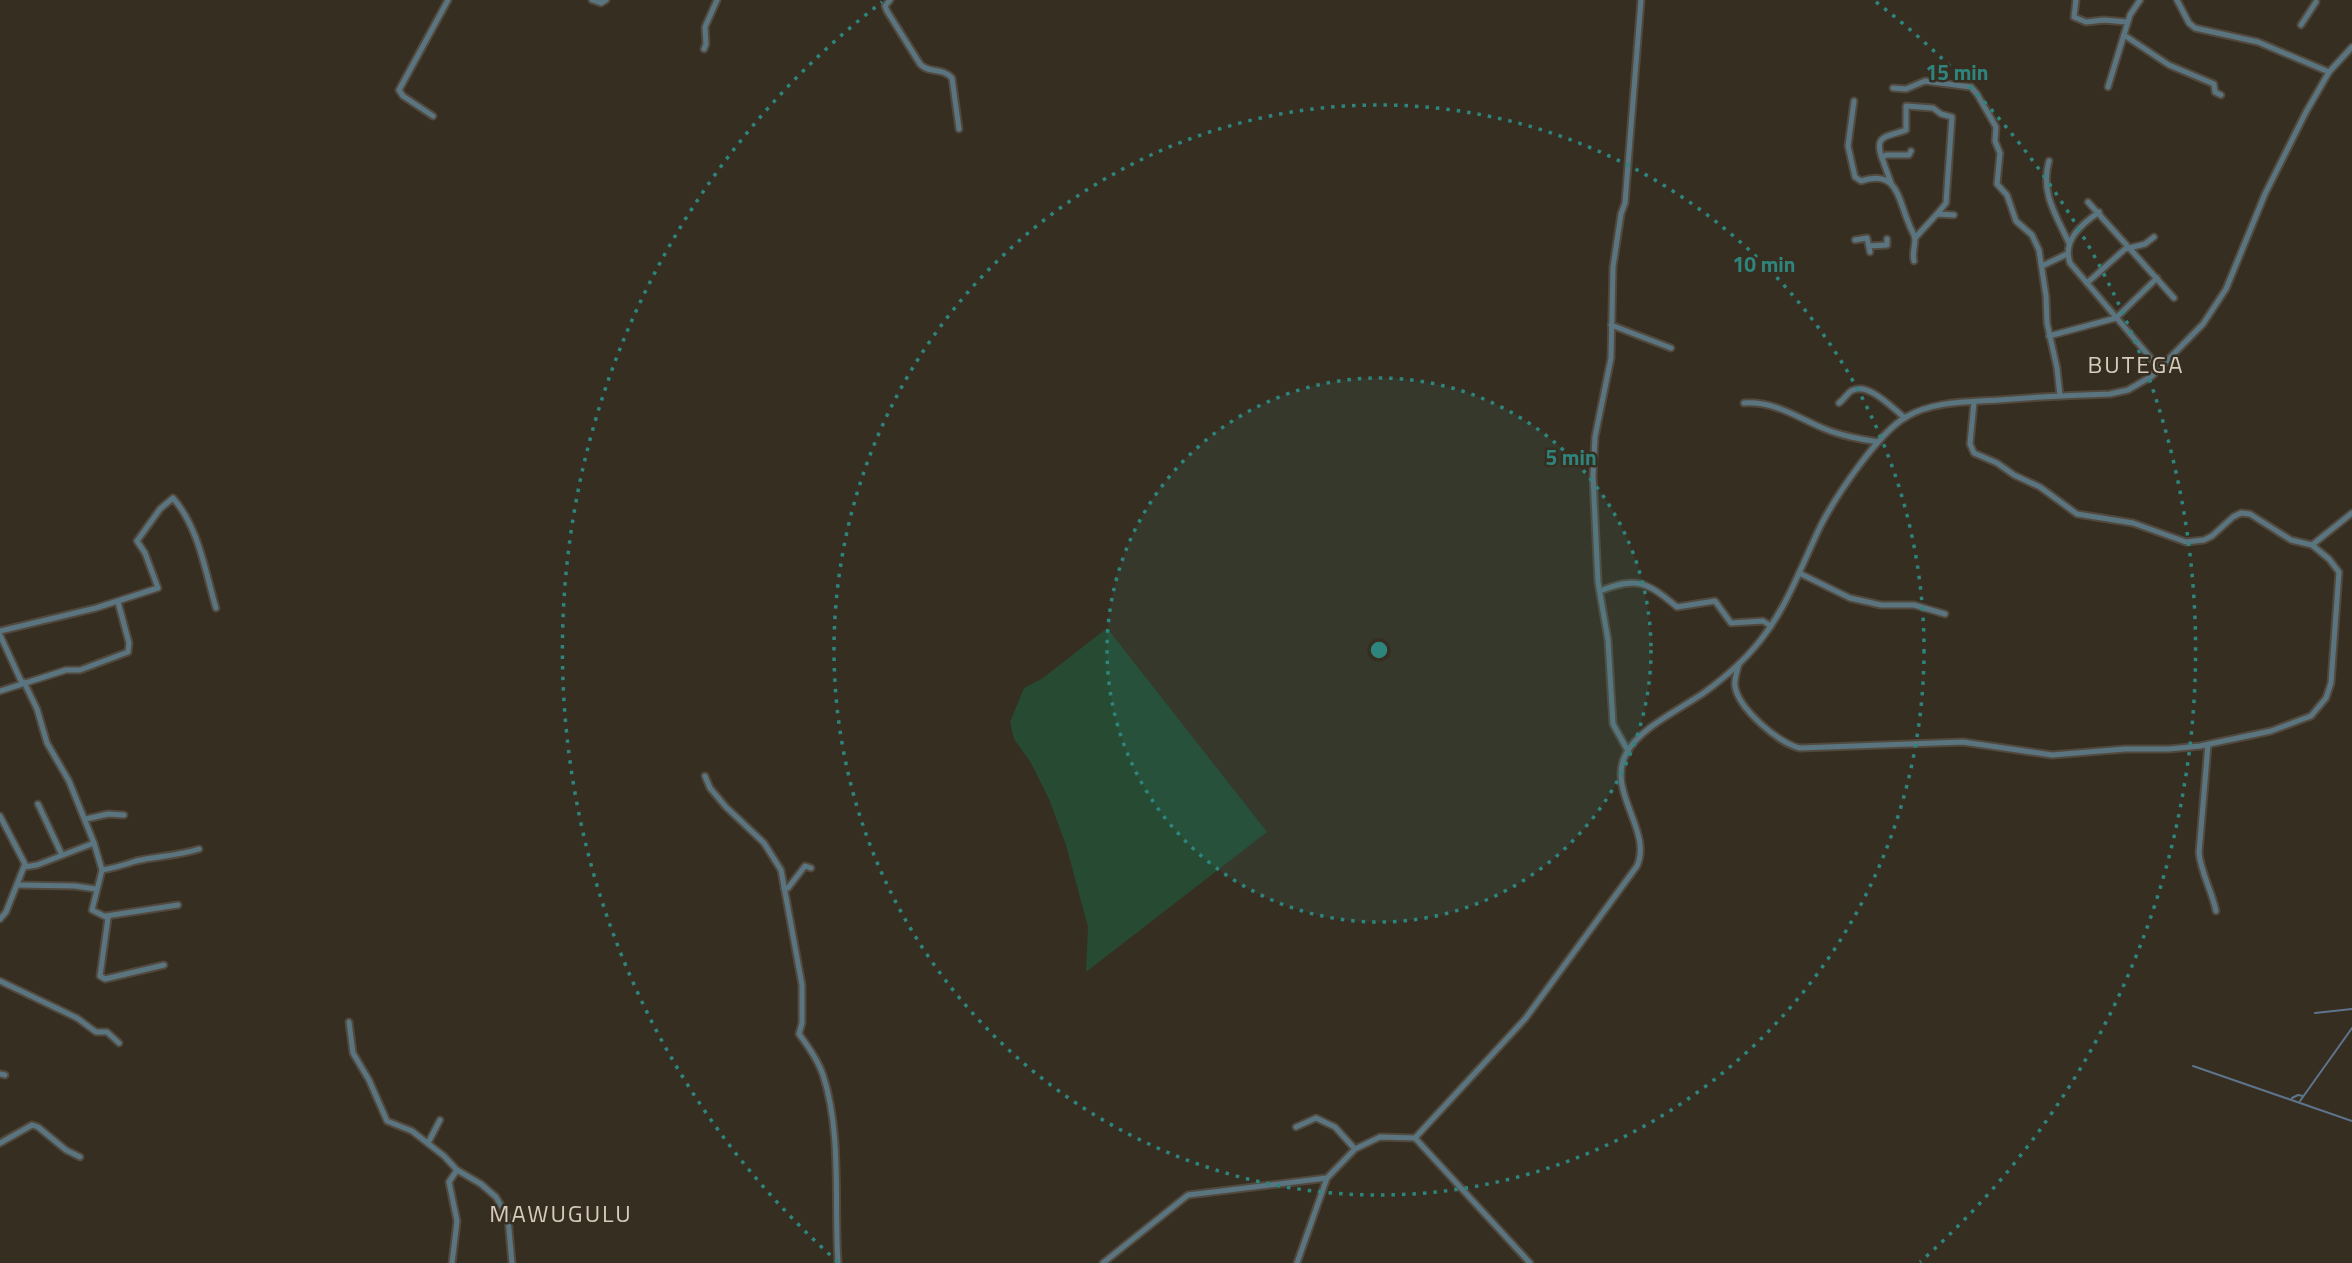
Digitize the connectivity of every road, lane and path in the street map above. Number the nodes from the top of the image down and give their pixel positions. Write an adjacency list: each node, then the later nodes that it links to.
1 (448, 0): 21 (street)
2 (592, 0): 3 (street)
3 (606, 0)
4 (718, 0): 15 (street)
5 (890, 0): 22 (street)
6 (1641, 0): 44 (street)
7 (2076, 0): 11 (street)
8 (2140, 0): 11 (street)
9 (2177, 0): 16 (street)
10 (2316, 2): 12 (street)
11 (2127, 22): 13 (street)
12 (2301, 25)
13 (2124, 35): 17 (street); 19 (street)
14 (2352, 47): 16 (street)
15 (704, 49)
16 (2329, 72): 47 (street)
17 (2108, 87)
18 (1893, 88): 39 (street)
19 (2221, 96)
20 (1854, 102): 26 (street)
21 (433, 116)
22 (959, 129)
23 (1911, 151): 24 (street)
24 (1882, 158): 26 (street); 29 (street)
25 (2049, 160): 35 (street)
26 (1891, 183): 32 (street)
27 (2088, 202): 28 (street)
28 (2099, 212): 35 (street); 36 (street)
29 (1937, 214): 30 (street); 32 (street)
30 (1954, 215)
31 (2154, 237): 36 (street)
32 (1915, 238): 38 (street)
33 (1887, 239): 34 (street)
34 (1855, 240)
35 (2069, 243): 37 (street)
36 (2130, 247): 40 (street); 41 (street)
37 (2068, 253): 39 (street); 41 (street)
38 (1914, 261)
39 (2042, 266): 45 (street)
40 (2157, 278): 42 (street); 43 (street)
41 (2087, 283): 43 (street)
42 (2174, 298)
43 (2116, 317): 45 (street); 47 (street)
44 (1611, 325): 46 (street); 57 (street)
45 (2049, 336): 48 (street)
46 (1671, 348)
47 (2160, 369): 48 (street)
48 (2060, 396): 49 (street)
49 (1973, 402): 52 (street); 55 (street)
50 (1744, 403): 53 (street)
51 (1839, 403): 52 (street)
52 (1905, 418): 53 (street)
53 (1878, 442): 56 (street)
54 (2352, 513): 55 (street)
55 (2312, 545): 66 (street)
56 (1799, 573): 60 (street); 61 (street)
57 (1600, 592): 61 (street); 67 (street)
58 (118, 602): 59 (street); 62 (street); 64 (street)
59 (216, 608)
60 (1945, 614)
61 (1771, 626): 63 (street)
62 (0, 633): 64 (street)
63 (1740, 662): 66 (street); 67 (street)
64 (23, 683): 65 (street); 72 (street)
65 (0, 691)
66 (2208, 745): 83 (street)
67 (1628, 751): 92 (street)
68 (705, 776): 80 (street)
69 (38, 804): 75 (street)
70 (124, 815): 72 (street)
71 (0, 817): 76 (street)
72 (86, 819): 73 (street)
73 (94, 843): 75 (street); 78 (street)
74 (198, 849): 78 (street)
75 (62, 855): 76 (street)
76 (24, 867): 79 (street)
77 (811, 869): 80 (street)
78 (102, 870): 81 (street)
79 (18, 885): 81 (street); 85 (street)
80 (784, 888): 101 (street)
81 (96, 889): 84 (street)
82 (178, 905): 84 (street)
83 (2216, 911)
84 (106, 916): 86 (street)
85 (0, 919)
86 (164, 965)
87 (0, 981): 89 (street)
88 (349, 1022): 94 (street)
89 (119, 1043)
90 (439, 1120): 94 (street)
91 (1296, 1127): 95 (street)
92 (1415, 1138): 95 (street); 104 (street)
93 (0, 1143): 96 (street)
94 (428, 1143): 97 (street)
95 (1355, 1149): 98 (street)
96 (80, 1157)
97 (457, 1170): 99 (street); 100 (street)
98 (1327, 1178): 102 (street); 103 (street)
99 (452, 1263)
100 (512, 1263)
101 (838, 1263)
102 (1103, 1263)
103 (1297, 1263)
104 (1530, 1263)

